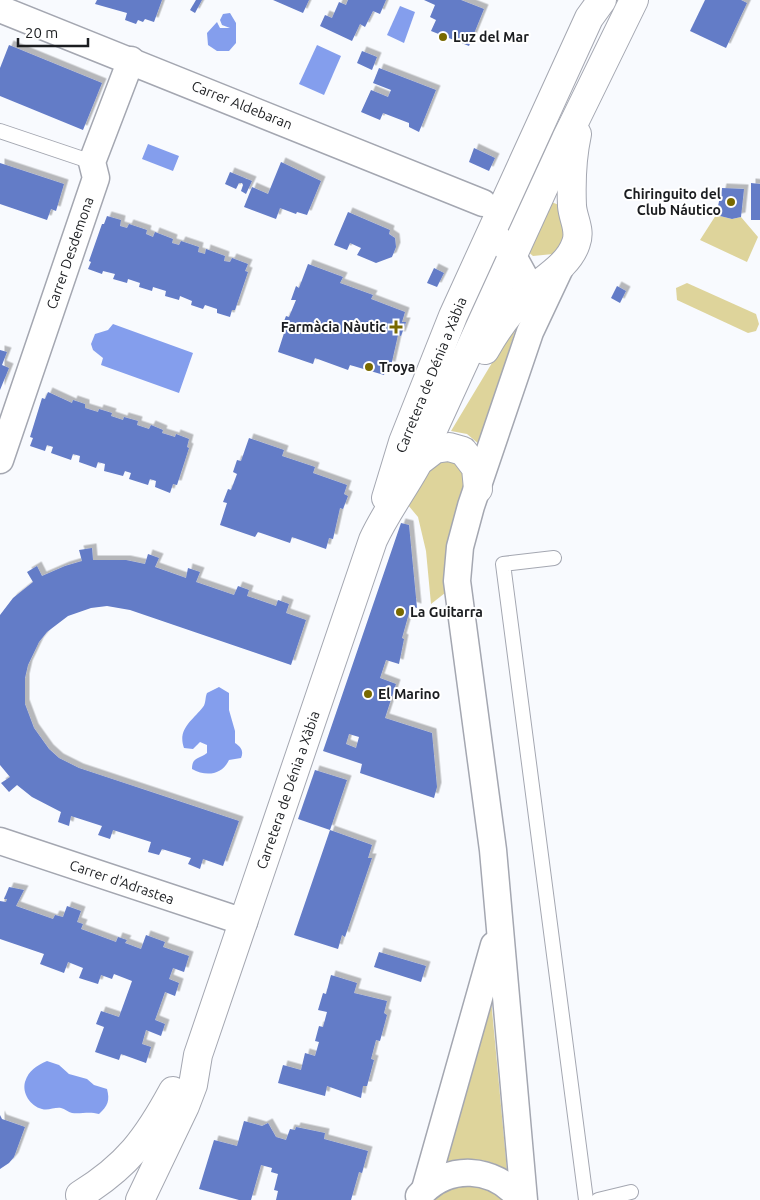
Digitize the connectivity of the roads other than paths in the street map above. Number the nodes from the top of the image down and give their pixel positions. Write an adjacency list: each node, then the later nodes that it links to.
1 (602, 0): 9 (street, Carretera de Dénia a Xàbia)
2 (634, 0): 5 (street, Carretera de Dénia a Xàbia)
3 (0, 9): 4 (street, Carrer Aldebaran)
4 (131, 60): 7 (street, Carrer Desdemona); 9 (street, Carrer Aldebaran)
5 (584, 106): 8 (street, Carretera de Dénia a Xàbia); 10 (street)
6 (0, 130): 7 (lane)
7 (92, 162): 15 (street, Carrer Desdemona)
8 (542, 190): 9 (street); 10 (street); 11 (street, Carretera de Dénia a Xàbia)
9 (494, 209): 11 (street); 18 (street, Carretera de Dénia a Xàbia)
10 (572, 209): 12 (street)
11 (513, 256): 12 (street); 13 (street); 16 (street, Carretera de Dénia a Xàbia)
12 (562, 264): 13 (street); 14 (street)
13 (528, 293): 14 (street); 16 (street)
14 (530, 332): 17 (street)
15 (1, 451)
16 (422, 459): 17 (street); 18 (street, Carretera de Dénia a Xàbia)
17 (478, 489): 22 (street)
18 (380, 526): 21 (street, Carretera de Dénia a Xàbia)
19 (554, 558): 29 (lane)
20 (0, 841): 21 (street, Carrer d'Adrastea)
21 (244, 922): 23 (street, Carretera de Dénia a Xàbia)
22 (498, 930): 25 (street); 28 (street)
23 (198, 1055): 26 (street, Carretera de Dénia a Xàbia); 27 (street, Carretera de Dénia a Xàbia)
24 (631, 1192): 30 (lane)
25 (420, 1195): 28 (street)
26 (83, 1198)
27 (140, 1200)
28 (522, 1200)
29 (586, 1200)
30 (598, 1200)

